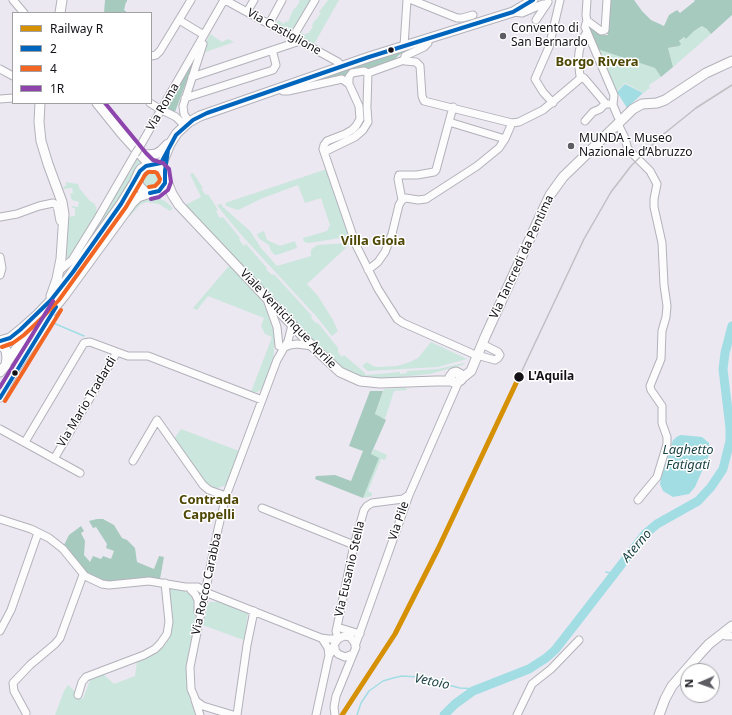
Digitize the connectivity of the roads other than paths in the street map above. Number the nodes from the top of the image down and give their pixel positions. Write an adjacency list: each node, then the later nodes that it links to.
1 (14, 0): 15 (street)
2 (62, 0): 16 (main road)
3 (191, 0): 20 (street)
4 (224, 0): 17 (street, Via Castiglione); 25 (street, Via Roma)
5 (254, 0): 17 (street)
6 (282, 0): 23 (street)
7 (315, 0): 26 (street)
8 (407, 0): 29 (street)
9 (412, 0): 19 (street)
10 (533, 0): 18 (main road)
11 (560, 0): 45 (street)
12 (587, 0): 22 (street)
13 (607, 0): 22 (street)
14 (547, 2): 18 (street); 21 (street)
15 (23, 12)
16 (60, 12)
17 (247, 12): 23 (street, Via Castiglione)
18 (513, 12): 27 (main road)
19 (473, 15)
20 (179, 20): 25 (street); 31 (street)
21 (536, 20)
22 (587, 22): 24 (street)
23 (269, 24): 26 (street, Via Castiglione)
24 (587, 32): 39 (street); 49 (street)
25 (205, 34): 38 (street); 62 (street, Via Roma)
26 (293, 37): 28 (street, Via Castiglione)
27 (427, 39): 29 (main road); 32 (street)
28 (300, 41): 30 (street); 34 (street, Via Castiglione)
29 (404, 46): 34 (main road)
30 (274, 51): 38 (street); 43 (street)
31 (152, 56)
32 (404, 60): 36 (street); 51 (street)
33 (732, 61): 54 (main road, Via Tancredi da Pentima)
34 (342, 66): 41 (main road)
35 (0, 69): 37 (street)
36 (368, 72): 40 (street); 50 (street)
37 (12, 75)
38 (192, 76): 43 (street)
39 (582, 77): 45 (street); 49 (street)
40 (350, 84): 41 (street); 50 (street)
41 (280, 88): 58 (main road)
42 (12, 98): 44 (street)
43 (185, 98): 52 (street)
44 (0, 99)
45 (553, 103): 57 (street)
46 (40, 104): 70 (main road)
47 (98, 104): 62 (main road)
48 (152, 104): 53 (street)
49 (612, 105): 54 (street); 55 (street)
50 (363, 107): 72 (street)
51 (453, 107): 56 (street); 57 (street)
52 (183, 108): 53 (street); 58 (street)
53 (174, 116): 58 (street)
54 (619, 120): 80 (main road, Via Tancredi da Pentima); 98 (street)
55 (585, 121)
56 (449, 122): 60 (street); 67 (street)
57 (512, 123): 60 (street)
58 (187, 124): 59 (main road)
59 (174, 137): 61 (main road); 62 (main road)
60 (505, 138): 67 (street)
61 (167, 151): 63 (main road); 65 (main road)
62 (138, 152): 63 (main road); 73 (street, Via Roma)
63 (153, 165): 64 (main road); 65 (main road)
64 (138, 176): 66 (main road); 77 (main road)
65 (165, 176): 66 (main road); 68 (main road, Viale Venticinque Aprile)
66 (152, 193): 68 (main road, Viale Venticinque Aprile); 76 (main road)
67 (402, 200): 72 (street)
68 (179, 205): 75 (main road, Viale Venticinque Aprile)
69 (0, 217): 70 (street)
70 (64, 222): 73 (main road)
71 (0, 257): 74 (street)
72 (368, 270): 84 (street)
73 (59, 271): 77 (main road)
74 (0, 275)
75 (266, 296): 78 (main road, Viale Venticinque Aprile); 82 (street)
76 (58, 304): 85 (main road); 88 (street)
77 (43, 309): 79 (main road)
78 (292, 325): 81 (main road, Viale Venticinque Aprile); 82 (street, Via Rocco Carabba)
79 (0, 342): 85 (main road)
80 (482, 344): 84 (main road, Via Tancredi da Pentima); 84 (street)
81 (312, 346): 82 (street); 87 (main road, Viale Venticinque Aprile)
82 (281, 347): 89 (street, Via Rocco Carabba)
83 (117, 352): 89 (street); 91 (street, Via Mario Tradardi); 92 (street, Via Mario Tradardi)
84 (473, 356): 87 (main road, Via Tancredi da Pentima)
85 (7, 362): 86 (main road)
86 (0, 372)
87 (455, 378): 95 (street, Via Pile)
88 (0, 398)
89 (262, 400): 96 (street, Via Rocco Carabba)
90 (0, 428): 91 (street)
91 (25, 442): 92 (street)
92 (54, 459): 94 (street)
93 (133, 462): 96 (street)
94 (80, 473)
95 (409, 495): 97 (street, Via Eusanio Stella); 100 (street, Via Pile)
96 (226, 496): 104 (street, Via Rocco Carabba)
97 (395, 500): 100 (street); 103 (street, Via Eusanio Stella)
98 (638, 500)
99 (262, 508): 103 (street)
100 (403, 510): 114 (street, Via Pile)
101 (0, 520): 102 (street)
102 (38, 533): 105 (street); 113 (street)
103 (354, 545): 112 (street, Via Eusanio Stella)
104 (210, 570): 107 (street); 108 (street, Via Rocco Carabba)
105 (83, 575): 106 (street); 131 (street)
106 (165, 583): 107 (street); 127 (street)
107 (189, 588): 108 (street); 110 (street)
108 (205, 592): 109 (street); 110 (street, Via Rocco Carabba)
109 (254, 611): 117 (street); 134 (street)
110 (198, 625): 128 (street, Via Rocco Carabba)
111 (732, 626): 115 (main road)
112 (337, 628): 114 (street); 117 (street); 118 (street, Via Eusanio Stella)
113 (0, 631)
114 (360, 634): 120 (street, Via Pile)
115 (722, 634): 116 (street); 138 (main road)
116 (732, 636)
117 (322, 638): 118 (street); 121 (street); 123 (street)
118 (338, 639): 120 (street); 121 (street)
119 (579, 640): 137 (street)
120 (356, 646): 122 (street)
121 (335, 648): 123 (street); 124 (street)
122 (353, 654): 124 (street); 126 (street)
123 (329, 656): 125 (street)
124 (340, 656): 125 (street); 126 (street)
125 (327, 667): 135 (street)
126 (346, 672): 136 (street)
127 (78, 695)
128 (193, 696): 129 (street); 132 (street, Via Rocco Carabba)
129 (205, 706): 130 (street); 132 (street)
130 (212, 709): 132 (street); 133 (street)
131 (26, 713)
132 (202, 715)
133 (233, 715)
134 (237, 715)
135 (316, 715)
136 (335, 715)
137 (517, 715)
138 (659, 715)

